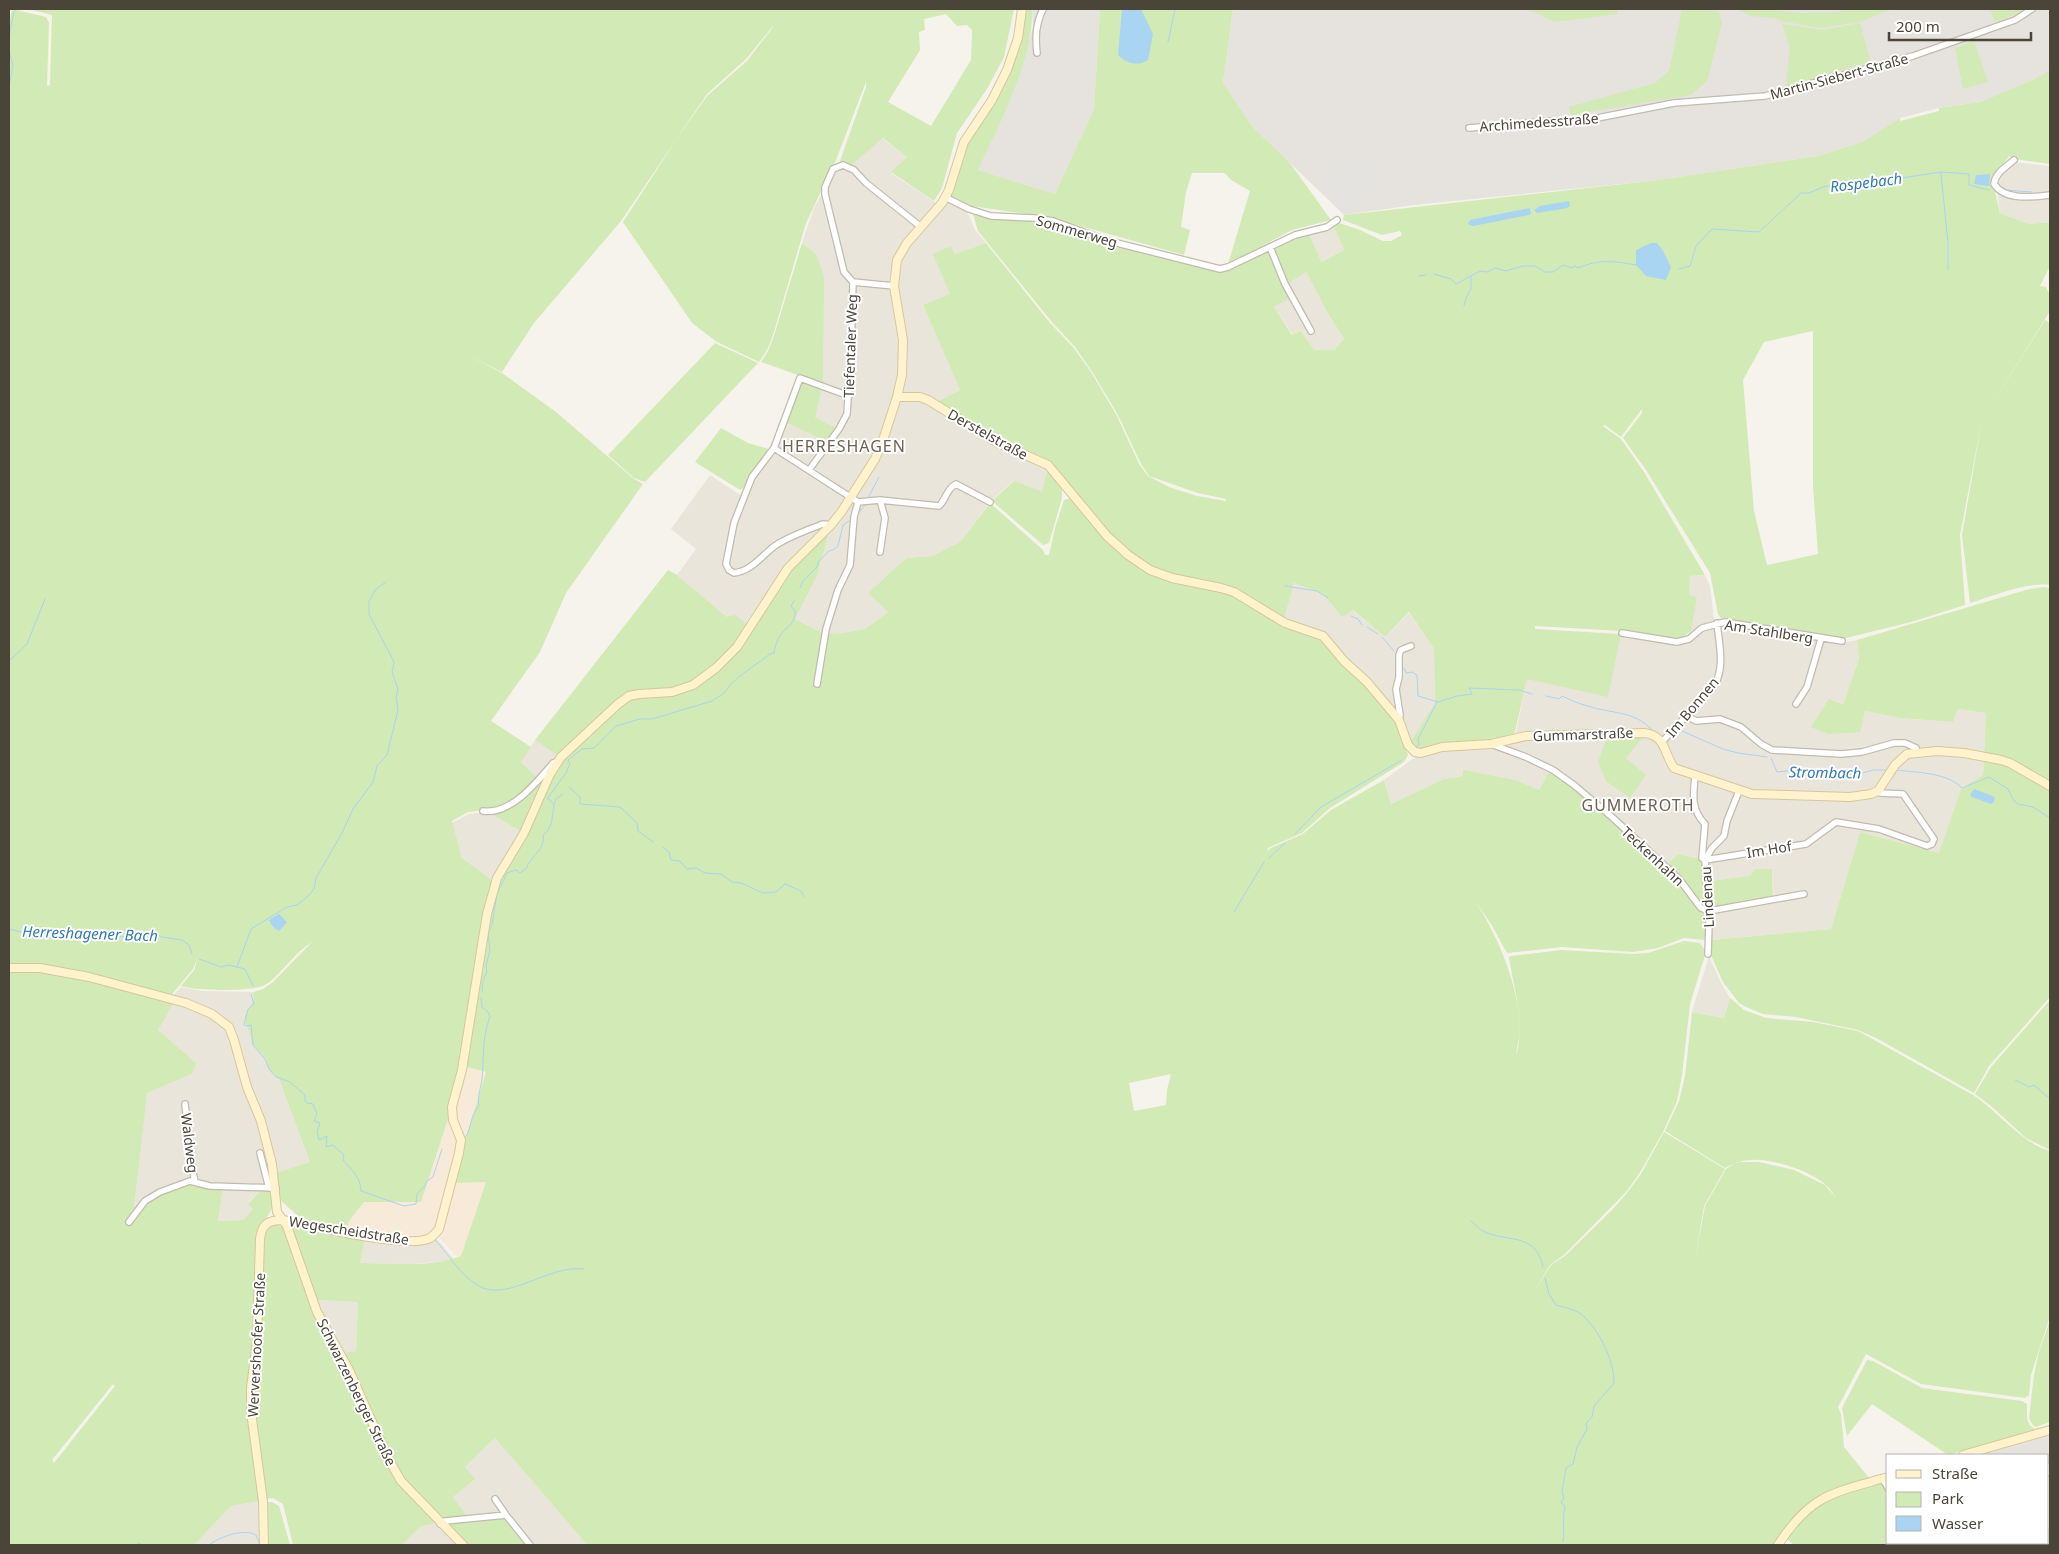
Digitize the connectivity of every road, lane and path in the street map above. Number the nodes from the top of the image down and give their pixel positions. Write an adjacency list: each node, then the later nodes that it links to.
1 (1022, 9): 9 (main road, Wegescheidstraße)
2 (1043, 9): 4 (street)
3 (2032, 9): 5 (street, Martin-Siebert-Straße)
4 (1037, 52)
5 (1698, 100): 6 (street, Archimedesstraße)
6 (1469, 128)
7 (2014, 160): 8 (street)
8 (2050, 195)
9 (945, 197): 11 (main road, Wegescheidstraße); 12 (street, Sommerweg)
10 (1337, 220): 12 (street)
11 (921, 227): 13 (street); 14 (main road, Wegescheidstraße)
12 (1270, 248): 15 (street)
13 (853, 282): 14 (street, Tiefentaler Weg); 16 (street, Tiefentaler Weg)
14 (894, 286): 17 (main road, Wegescheidstraße)
15 (1311, 331)
16 (849, 396): 18 (street); 19 (street, Tiefentaler Weg)
17 (897, 397): 20 (main road, Wegescheidstraße); 27 (main road, Derstelstraße)
18 (774, 448): 19 (street); 23 (street)
19 (809, 470): 20 (street)
20 (855, 500): 21 (street); 23 (main road, Wegescheidstraße); 31 (street)
21 (880, 500): 22 (street); 24 (street)
22 (990, 502)
23 (831, 526): 38 (main road, Wegescheidstraße)
24 (880, 552)
25 (1717, 623): 26 (street); 28 (street, Am Stahlberg); 33 (street, Im Bonnen)
26 (1622, 633)
27 (1323, 636): 34 (main road, Gummarstraße)
28 (1821, 638): 29 (street, Am Stahlberg); 32 (street, Am Stahlberg)
29 (1842, 641)
30 (1411, 646): 34 (street)
31 (817, 684)
32 (1796, 704)
33 (1688, 716): 35 (street, Im Bonnen); 37 (street)
34 (1399, 720): 36 (main road, Gummarstraße)
35 (1662, 742): 36 (main road, Gummarstraße); 39 (main road)
36 (1491, 744): 46 (street, Teckenhahn)
37 (1917, 752): 40 (main road); 42 (main road)
38 (558, 762): 43 (street); 53 (main road, Wegescheidstraße)
39 (1695, 777): 41 (main road); 44 (street)
40 (2050, 786)
41 (1739, 790): 42 (main road); 44 (street, Lindenau)
42 (1878, 791): 44 (street, Im Hof)
43 (482, 811)
44 (1705, 860): 46 (street, Lindenau)
45 (1804, 894): 46 (street)
46 (1709, 911): 47 (street, Lindenau)
47 (1708, 954)
48 (9, 968): 52 (main road, Wegescheidstraße)
49 (185, 1104): 51 (street, Waldweg)
50 (260, 1153): 52 (street)
51 (195, 1182): 52 (street, Waldweg); 54 (street, Waldweg)
52 (272, 1188): 53 (main road, Wegescheidstraße)
53 (283, 1220): 60 (main road, Schwarzenberger Straße); 61 (main road, Wervershoofer Straße)
54 (129, 1222)
55 (2050, 1430): 56 (main road)
56 (1966, 1454)
57 (1886, 1478): 64 (main road)
58 (495, 1500): 59 (street)
59 (506, 1515): 60 (street); 63 (street)
60 (440, 1524): 62 (main road, Schwarzenberger Straße)
61 (264, 1545)
62 (462, 1545)
63 (530, 1545)
64 (1778, 1545)

